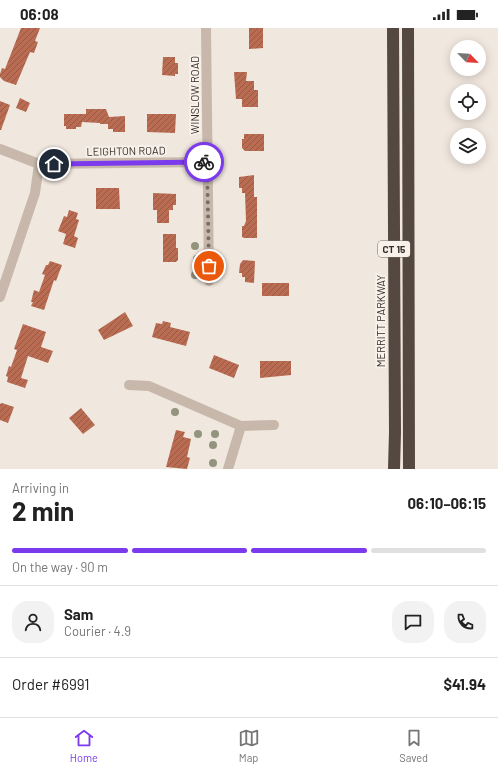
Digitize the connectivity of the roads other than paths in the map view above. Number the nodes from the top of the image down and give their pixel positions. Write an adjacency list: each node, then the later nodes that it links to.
1 (206, 28): 5 (street, WINSLOW ROAD)
2 (393, 28): 13 (highway, MERRITT PARKWAY / CT 15)
3 (408, 28): 14 (highway, CT 15)
4 (0, 149): 6 (street, LEIGHTON ROAD)
5 (207, 162): 6 (street, LEIGHTON ROAD); 7 (street, WINSLOW ROAD)
6 (39, 164): 8 (street)
7 (209, 281)
8 (0, 297)
9 (129, 385): 11 (street)
10 (274, 425): 11 (street)
11 (241, 426): 12 (street)
12 (228, 469)
13 (394, 469)
14 (409, 469)

